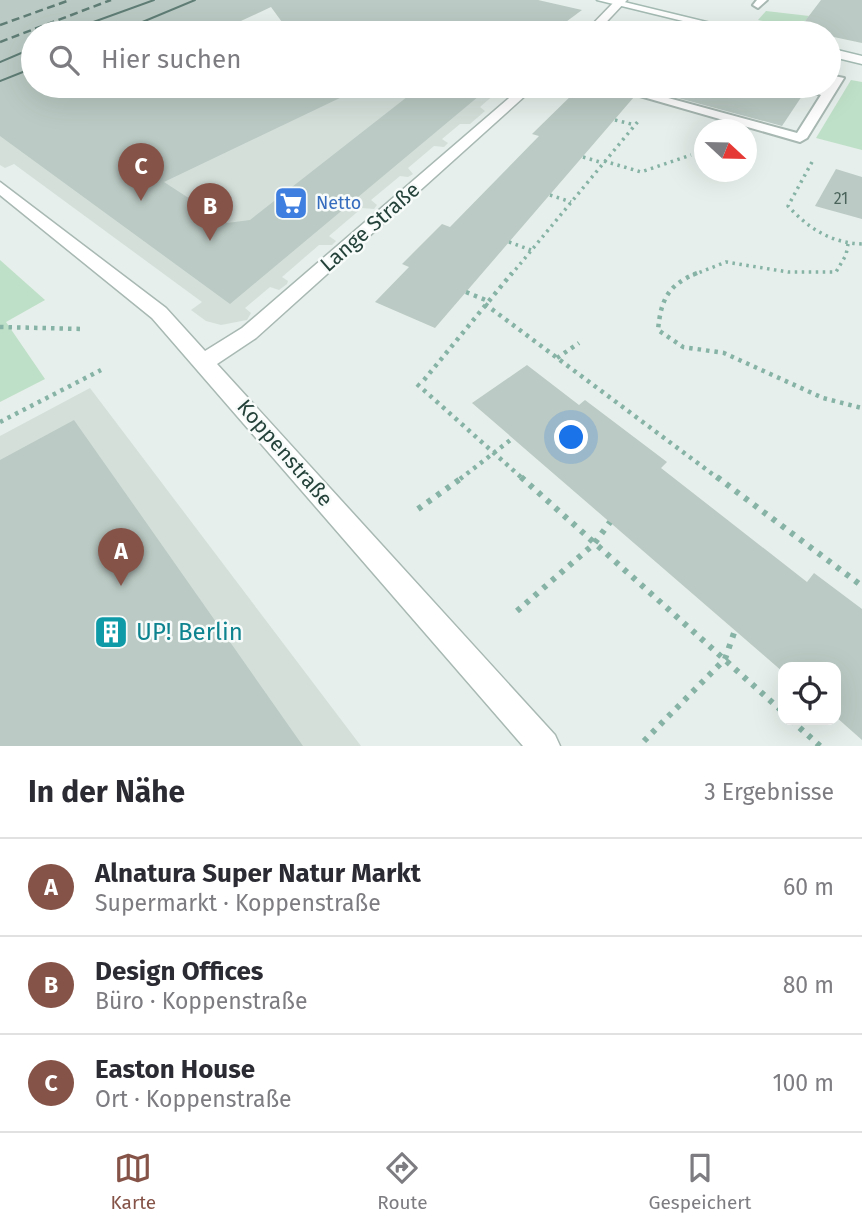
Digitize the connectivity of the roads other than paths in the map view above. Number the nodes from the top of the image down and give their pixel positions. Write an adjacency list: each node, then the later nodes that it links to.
1 (602, 0): 2 (street)
2 (621, 2): 3 (street); 4 (street)
3 (602, 21)
4 (698, 21)
5 (841, 55): 6 (street)
6 (862, 60)
7 (516, 98): 11 (street, Lange Straße)
8 (659, 98): 9 (lane)
9 (825, 98)
10 (0, 187): 11 (street, Koppenstraße)
11 (204, 362): 12 (street, Koppenstraße)
12 (544, 746)

